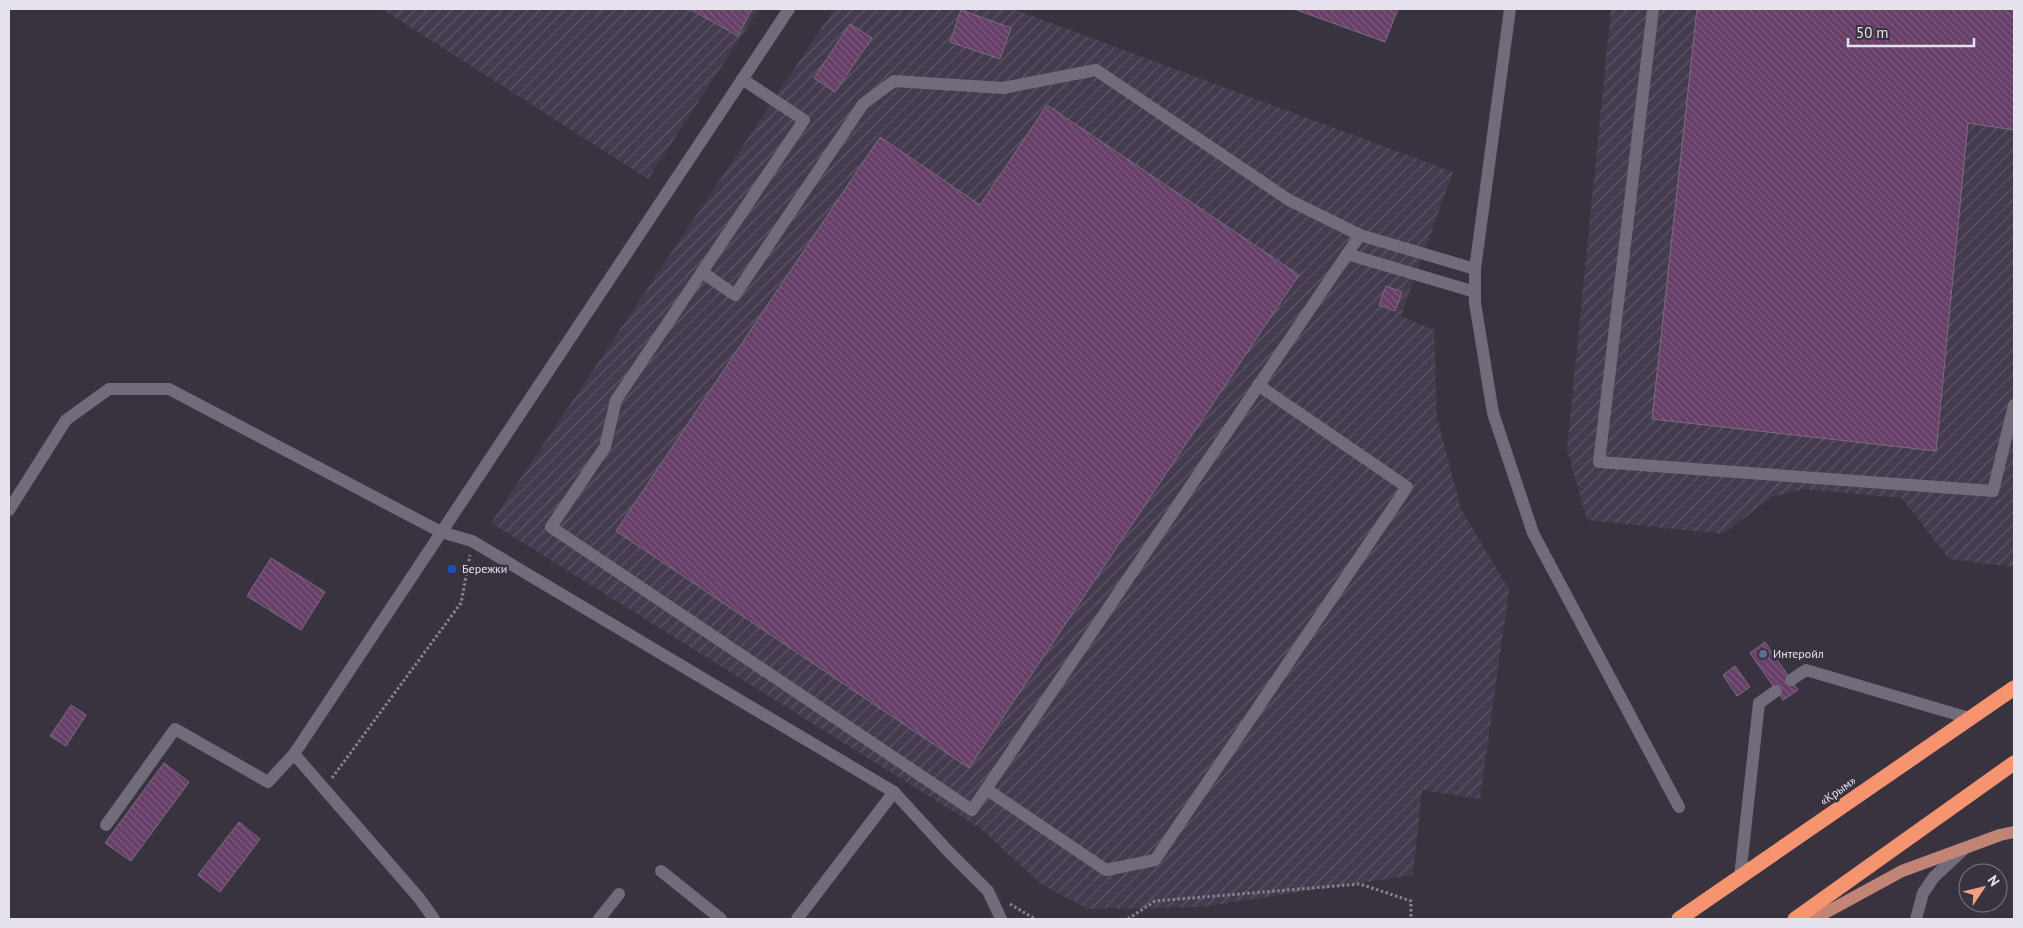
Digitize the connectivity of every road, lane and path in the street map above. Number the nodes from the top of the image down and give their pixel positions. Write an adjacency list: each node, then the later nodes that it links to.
1 (789, 9): 4 (street)
2 (1510, 9): 7 (street)
3 (1653, 9): 11 (street)
4 (742, 79): 8 (street); 13 (street)
5 (1360, 235): 6 (street); 7 (street); 8 (street)
6 (1347, 254): 9 (street); 10 (street)
7 (1476, 269): 9 (street)
8 (702, 272): 22 (street)
9 (1475, 292): 24 (street)
10 (1258, 385): 22 (street); 22 (street)
11 (2014, 405)
12 (9, 510): 13 (street)
13 (441, 532): 14 (street); 19 (street)
14 (472, 541): 21 (path); 23 (street)
15 (1791, 680): 18 (street)
16 (2014, 688): 18 (highway, «Крым»)
17 (1776, 691): 29 (street)
18 (1969, 718): 29 (highway, «Крым»)
19 (294, 754): 21 (street); 25 (street)
20 (2014, 763): 39 (highway)
21 (325, 789): 31 (street)
22 (986, 789)
23 (894, 792): 34 (street); 35 (street)
24 (1679, 807)
25 (106, 825)
26 (2014, 832): 27 (main road)
27 (1964, 849): 40 (main road); 41 (street)
28 (661, 871): 33 (street)
29 (1740, 877): 38 (highway, «Крым»)
30 (619, 894): 32 (street)
31 (434, 919)
32 (599, 919)
33 (721, 919)
34 (798, 919)
35 (1001, 919)
36 (1128, 919): 37 (path)
37 (1411, 919)
38 (1679, 919)
39 (1795, 919)
40 (1814, 919)
41 (1916, 919)

